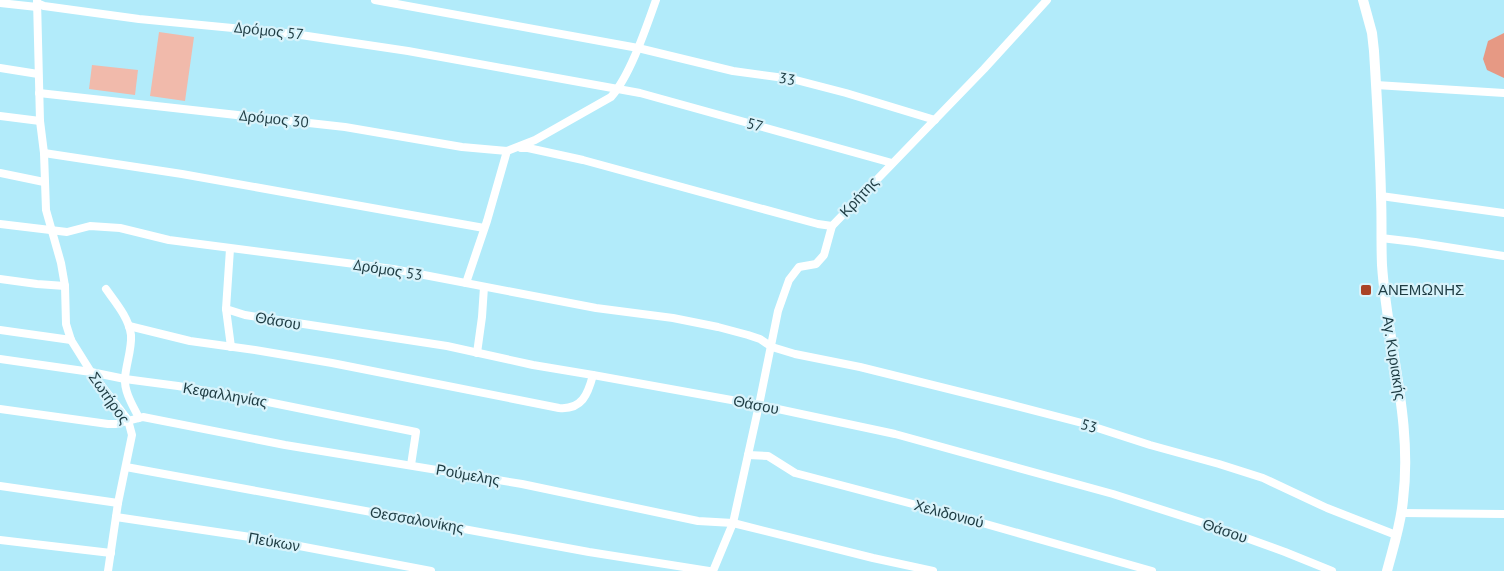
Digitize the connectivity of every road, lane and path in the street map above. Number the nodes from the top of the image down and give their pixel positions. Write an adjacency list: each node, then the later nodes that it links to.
1 (375, 0): 7 (street, 33)
2 (656, 0): 7 (street)
3 (1047, 0): 15 (street, Κρήτης)
4 (1363, 0): 10 (street, Αγ. Κυριακής)
5 (0, 3): 6 (street, Δρόμος 57)
6 (37, 3): 9 (street, Σωτήρος); 11 (street, Δρόμος 57)
7 (638, 48): 11 (street); 15 (street, 33)
8 (0, 68): 9 (street)
9 (38, 74): 12 (street, Σωτήρος)
10 (1376, 85): 13 (street); 22 (street, Αγ. Κυριακής)
11 (618, 89): 17 (street); 19 (street, 57)
12 (39, 93): 16 (street, Σωτήρος); 17 (street, Δρόμος 30)
13 (1504, 93)
14 (0, 116): 16 (street)
15 (935, 120): 19 (street, Κρήτης)
16 (40, 121): 18 (street, Σωτήρος)
17 (511, 150): 25 (street, Δρόμος 30); 26 (street)
18 (44, 153): 21 (street, Σωτήρος); 26 (street)
19 (892, 163): 25 (street, Κρήτης)
20 (0, 173): 21 (street)
21 (44, 182): 27 (street, Σωτήρος)
22 (1381, 196): 23 (street); 28 (street, Αγ. Κυριακής)
23 (1504, 213)
24 (0, 224): 27 (street, Δρόμος 53)
25 (832, 226): 41 (street, Κρήτης)
26 (484, 228): 32 (street)
27 (50, 230): 29 (street, Δρόμος 53); 33 (street, Σωτήρος)
28 (1381, 238): 30 (street); 56 (street, Αγ. Κυριακής)
29 (230, 249): 32 (street, Δρόμος 53); 36 (street)
30 (1504, 256)
31 (0, 279): 33 (street)
32 (466, 283): 34 (street, Δρόμος 53)
33 (65, 286): 39 (street, Σωτήρος)
34 (484, 287): 41 (street, Δρόμος 53); 42 (street)
35 (106, 290): 37 (street)
36 (226, 309): 40 (street); 42 (street, Θάσου)
37 (129, 326): 40 (street); 46 (street)
38 (0, 330): 39 (street)
39 (71, 340): 44 (street, Σωτήρος)
40 (231, 346): 45 (street)
41 (772, 347): 47 (street, Κρήτης); 60 (street, 53)
42 (477, 353): 45 (street, Θάσου)
43 (0, 359): 44 (street, Κεφαλληνίας)
44 (91, 372): 46 (street, Κεφαλληνίας); 50 (street, Σωτήρος)
45 (593, 375): 47 (street, Θάσου)
46 (125, 379): 49 (street); 52 (street, Κεφαλληνίας)
47 (759, 405): 51 (street, Κρήτης); 68 (street, Θάσου)
48 (0, 408): 50 (street, Ρούμελης)
49 (139, 418): 50 (street, Ρούμελης); 52 (street, Ρούμελης)
50 (128, 420): 53 (street, Σωτήρος)
51 (748, 455): 59 (street, Κρήτης); 67 (street, Χελιδονιού)
52 (411, 465): 59 (street, Ρούμελης)
53 (126, 467): 55 (street, Σωτήρος); 65 (street, Θεσσαλονίκης)
54 (0, 486): 55 (street)
55 (118, 503): 58 (street, Σωτήρος)
56 (1401, 513): 57 (street); 60 (street, Αγ. Κυριακής)
57 (1504, 514)
58 (116, 517): 62 (street, Σωτήρος); 64 (street, Πεύκων)
59 (733, 523): 65 (street, Κρήτης); 66 (street, Ρούμελης)
60 (1396, 535): 69 (street, Αγ. Κυριακής)
61 (0, 540): 62 (street)
62 (111, 553): 63 (street, Σωτήρος)
63 (108, 571)
64 (431, 571)
65 (711, 571)
66 (933, 571)
67 (1152, 571)
68 (1332, 571)
69 (1387, 571)

